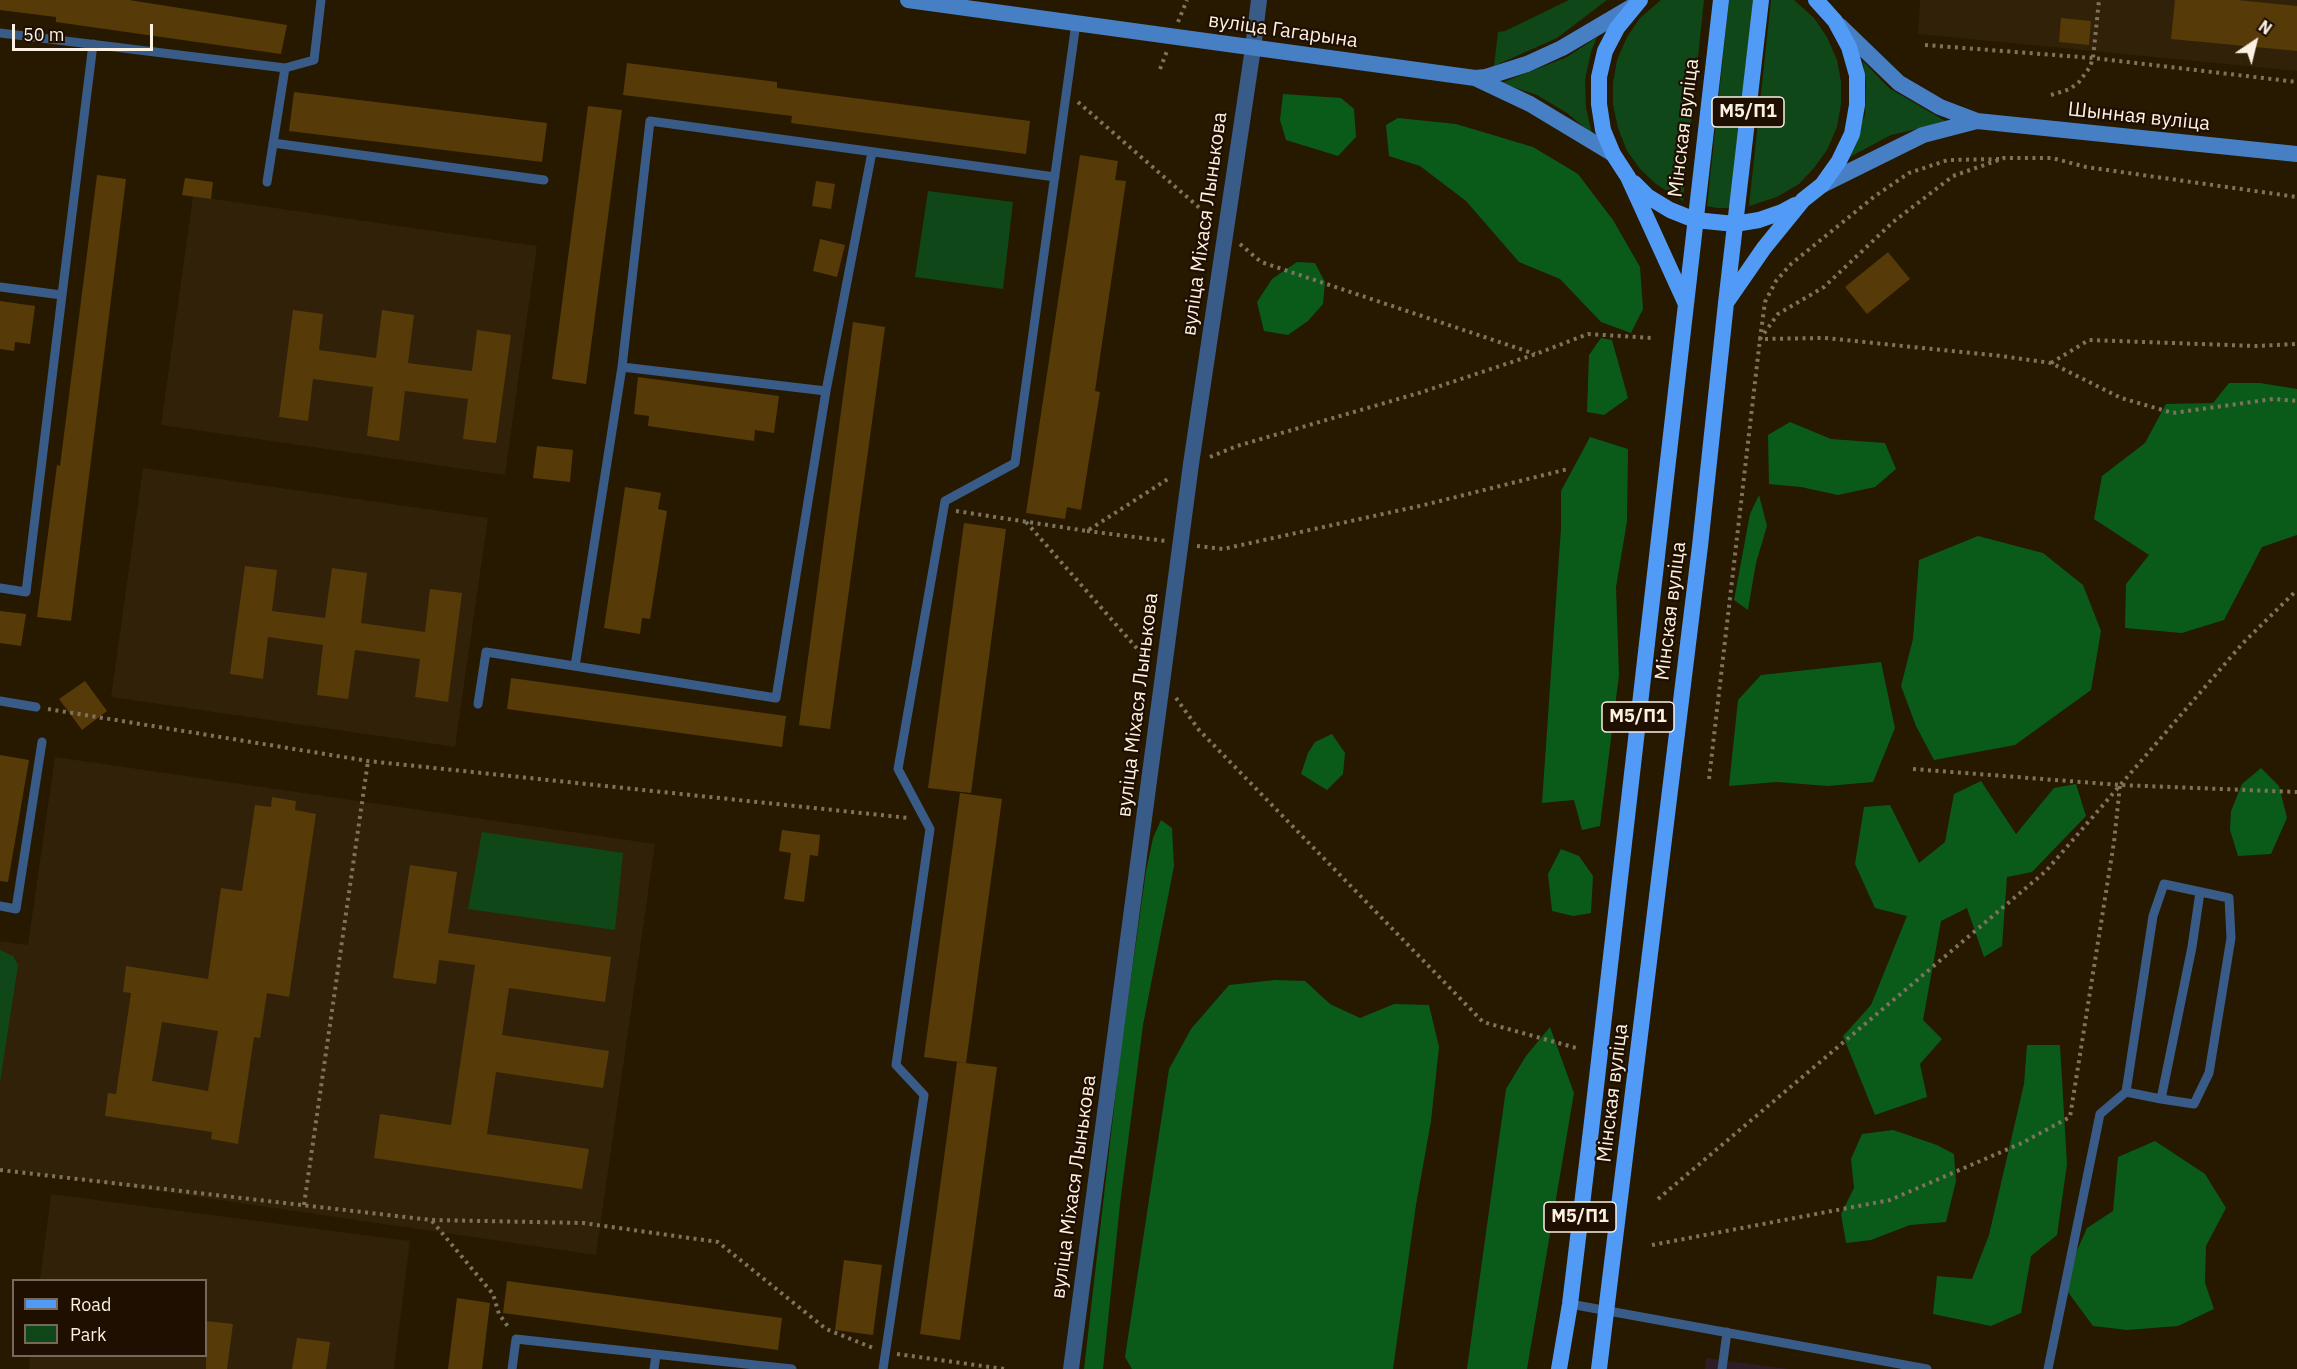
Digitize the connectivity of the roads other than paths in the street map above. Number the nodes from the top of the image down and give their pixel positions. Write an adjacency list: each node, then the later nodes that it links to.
1 (321, 0): 13 (lane)
2 (908, 0): 9 (main road, вуліца Гагарына)
3 (1259, 0): 12 (street, вуліца Міхася Лынькова)
4 (1721, 0): 26 (main road, Мінская вуліца / М5/П1)
5 (1761, 0): 27 (main road, Мінская вуліца / М5/П1)
6 (1816, 0): 8 (main road)
7 (1636, 3): 14 (main road, вуліца Гагарына); 18 (main road)
8 (1835, 21): 15 (main road, Шынная вуліца); 24 (main road)
9 (1076, 23): 12 (main road, вуліца Гагарына); 20 (lane)
10 (0, 33): 11 (lane)
11 (93, 44): 13 (lane); 29 (lane)
12 (1253, 48): 14 (main road, вуліца Гагарына); 52 (street, вуліца Міхася Лынькова)
13 (285, 68): 16 (lane)
14 (1475, 78): 18 (main road, вуліца Гагарына)
15 (1977, 121): 19 (main road, Шынная вуліца); 24 (main road, Шынная вуліца)
16 (273, 143): 22 (lane); 23 (lane)
17 (872, 152): 20 (lane); 32 (lane); 33 (lane)
18 (1613, 154): 21 (main road)
19 (2297, 154)
20 (1055, 177): 51 (lane)
21 (1628, 177): 26 (main road); 30 (main road)
22 (544, 180)
23 (267, 182)
24 (1822, 184): 25 (main road)
25 (1803, 200): 27 (main road); 31 (main road)
26 (1695, 219): 27 (main road); 30 (main road, Мінская вуліца / М5/П1)
27 (1735, 224): 31 (main road, Мінская вуліца / М5/П1)
28 (0, 287): 29 (lane)
29 (62, 295): 34 (lane)
30 (1685, 303): 44 (main road, Мінская вуліца / М5/П1)
31 (1725, 303): 45 (main road, Мінская вуліца / М5/П1)
32 (622, 367): 33 (lane); 35 (lane)
33 (826, 391): 35 (lane)
34 (0, 588)
35 (575, 666): 37 (lane)
36 (0, 701): 38 (lane)
37 (478, 704)
38 (36, 707)
39 (42, 742): 41 (lane)
40 (2200, 892): 42 (lane); 43 (lane); 43 (lane)
41 (0, 906)
42 (2126, 1092): 43 (lane); 57 (lane)
43 (2161, 1099)
44 (1570, 1304): 45 (lane); 53 (main road, Мінская вуліца / М5/П1)
45 (1608, 1311): 46 (lane); 54 (main road, Мінская вуліца / М5/П1)
46 (1727, 1332): 55 (lane); 56 (lane)
47 (656, 1354): 48 (lane); 49 (lane); 50 (lane)
48 (512, 1369)
49 (654, 1369)
50 (792, 1369)
51 (883, 1369)
52 (1071, 1369)
53 (1559, 1369)
54 (1599, 1369)
55 (1722, 1369)
56 (1927, 1369)
57 (2048, 1369)

